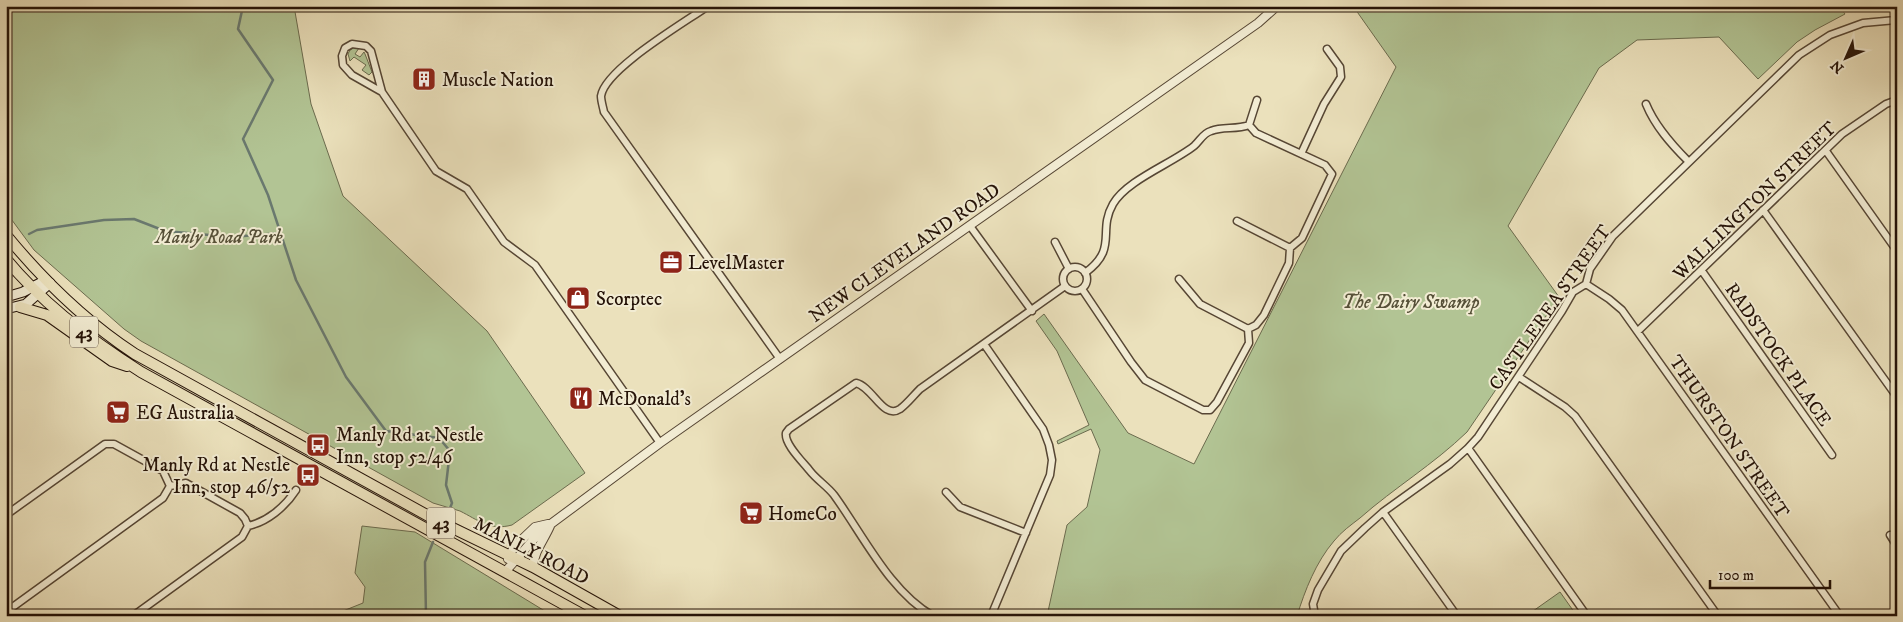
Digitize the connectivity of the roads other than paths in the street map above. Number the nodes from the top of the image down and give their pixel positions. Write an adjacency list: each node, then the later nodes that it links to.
1 (708, 6): 38 (street)
2 (1277, 6): 15 (street, NEW CLEVELAND ROAD)
3 (1896, 20): 12 (street, CASTLEREA STREET)
4 (1327, 49): 11 (street)
5 (382, 92): 5 (street); 42 (street)
6 (1258, 100): 9 (street)
7 (1897, 100): 10 (street, WALLINGTON STREET)
8 (1646, 104): 12 (street)
9 (1249, 125): 11 (street); 23 (street)
10 (1826, 151): 13 (street, WALLINGTON STREET); 19 (street)
11 (1301, 154): 18 (street)
12 (1688, 162): 27 (street, CASTLEREA STREET)
13 (1763, 210): 22 (street, WALLINGTON STREET); 41 (street)
14 (1237, 221): 18 (street)
15 (970, 226): 34 (street); 38 (street, NEW CLEVELAND ROAD)
16 (6, 235): 26 (main road, MANLY ROAD / 43)
17 (1055, 242): 21 (street)
18 (1290, 248): 35 (street)
19 (1897, 251)
20 (8, 261): 24 (main road); 30 (main road, MANLY ROAD / 43)
21 (1069, 269): 23 (street); 28 (street)
22 (1702, 271): 36 (street, WALLINGTON STREET); 44 (street, RADSTOCK PLACE)
23 (1085, 272): 29 (street)
24 (6, 278)
25 (1178, 279): 35 (street)
26 (48, 282): 30 (main road); 55 (main road, MANLY ROAD / 43)
27 (1586, 284): 36 (street, THURSTON STREET); 40 (street, CASTLEREA STREET)
28 (1065, 286): 29 (street); 34 (street)
29 (1082, 289): 35 (street)
30 (36, 291): 31 (main road); 32 (main road); 39 (main road, MANLY ROAD / 43)
31 (6, 297)
32 (20, 307): 33 (main road); 39 (main road)
33 (6, 309)
34 (1032, 311): 37 (street)
35 (1248, 329)
36 (1638, 331): 69 (street, THURSTON STREET)
37 (984, 344): 52 (street); 63 (street)
38 (780, 359): 42 (street, NEW CLEVELAND ROAD)
39 (133, 366): 57 (main road, MANLY ROAD / 43)
40 (1519, 377): 43 (street, CASTLEREA STREET); 68 (street)
41 (1897, 397)
42 (660, 443): 50 (street, NEW CLEVELAND ROAD)
43 (1468, 448): 48 (street, CASTLEREA STREET); 67 (street)
44 (1832, 454)
45 (170, 486): 49 (street); 51 (street); 58 (street)
46 (296, 490): 51 (street)
47 (946, 492): 52 (street)
48 (1383, 512): 65 (street, CASTLEREA STREET); 66 (street)
49 (6, 515)
50 (550, 524): 55 (street, NEW CLEVELAND ROAD); 56 (street, NEW CLEVELAND ROAD)
51 (248, 526): 60 (street)
52 (1026, 533): 64 (street)
53 (1890, 535): 54 (street)
54 (1897, 546)
55 (512, 557): 56 (main road, MANLY ROAD / 43); 57 (street, NEW CLEVELAND ROAD)
56 (533, 567): 62 (main road, MANLY ROAD / 43)
57 (505, 572): 61 (main road, MANLY ROAD / 43)
58 (8, 606): 59 (street)
59 (15, 616)
60 (132, 616)
61 (585, 616)
62 (620, 616)
63 (933, 616)
64 (992, 616)
65 (1316, 616)
66 (1456, 616)
67 (1587, 616)
68 (1718, 616)
69 (1840, 616)

